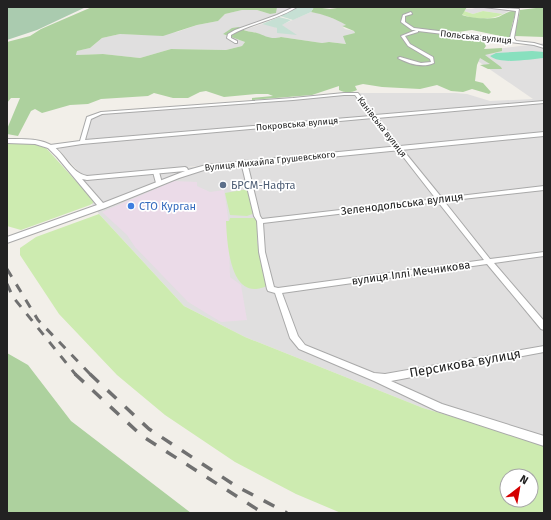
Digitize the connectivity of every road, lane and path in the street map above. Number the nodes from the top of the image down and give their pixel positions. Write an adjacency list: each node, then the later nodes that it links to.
1 (296, 7): 5 (street)
2 (485, 7): 6 (street, Польська вулиця)
3 (411, 13): 4 (street, Польська вулиця)
4 (419, 31): 6 (street, Польська вулиця); 8 (street)
5 (236, 42)
6 (515, 42): 7 (street)
7 (544, 47)
8 (400, 58)
9 (544, 102): 10 (street, Покровська вулиця)
10 (374, 117): 13 (street, Покровська вулиця); 13 (street, Канівська вулиця); 15 (street, Канівська вулиця)
11 (544, 134): 15 (street, Вулиця Михайла Грушевського)
12 (7, 141): 14 (street)
13 (82, 142): 14 (street, Покровська вулиця)
14 (50, 147): 19 (street)
15 (397, 148): 16 (street, Вулиця Михайла Грушевського); 22 (street, Канівська вулиця)
16 (244, 162): 17 (street, Вулиця Михайла Грушевського); 24 (street)
17 (206, 167): 18 (street); 20 (street, Вулиця Михайла Грушевського)
18 (156, 172): 19 (street); 20 (street)
19 (75, 175): 23 (street)
20 (159, 183): 23 (street, Вулиця Михайла Грушевського)
21 (544, 188): 22 (street, Зеленодольська вулиця)
22 (440, 200): 24 (street, Зеленодольська вулиця); 27 (street, Канівська вулиця)
23 (102, 206): 25 (street, Вулиця Михайла Грушевського)
24 (260, 221): 28 (street)
25 (7, 240)
26 (544, 254): 27 (street, вулиця Іллі Мечникова)
27 (489, 262): 28 (street, вулиця Іллі Мечникова); 29 (street, Канівська вулиця)
28 (278, 291): 31 (street)
29 (544, 327)
30 (544, 349): 31 (street, Персикова вулиця)
31 (373, 377): 32 (street)
32 (544, 441)

